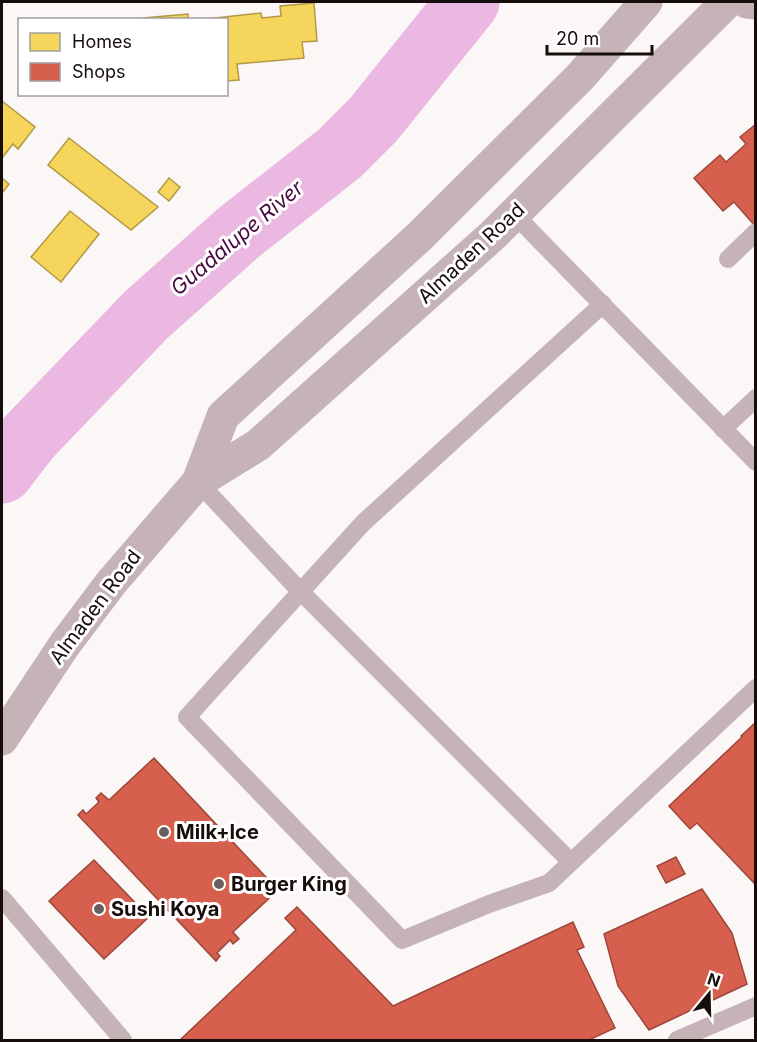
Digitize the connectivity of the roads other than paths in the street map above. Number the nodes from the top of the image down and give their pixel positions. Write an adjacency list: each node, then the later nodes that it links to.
1 (646, 2): 12 (street, Almaden Road)
2 (727, 2): 5 (street, Almaden Road)
3 (747, 2): 4 (main road)
4 (756, 3)
5 (514, 214): 8 (lane); 12 (street, Almaden Road)
6 (756, 232): 7 (lane)
7 (728, 259)
8 (603, 304): 10 (lane); 13 (lane)
9 (756, 398): 10 (lane)
10 (723, 429): 11 (lane)
11 (756, 462)
12 (198, 482): 13 (lane); 15 (street, Almaden Road)
13 (301, 591): 16 (lane); 16 (lane)
14 (756, 688): 16 (lane)
15 (2, 739)
16 (571, 862)
17 (2, 897): 19 (lane)
18 (756, 1005): 20 (lane)
19 (123, 1041)
20 (677, 1041)

